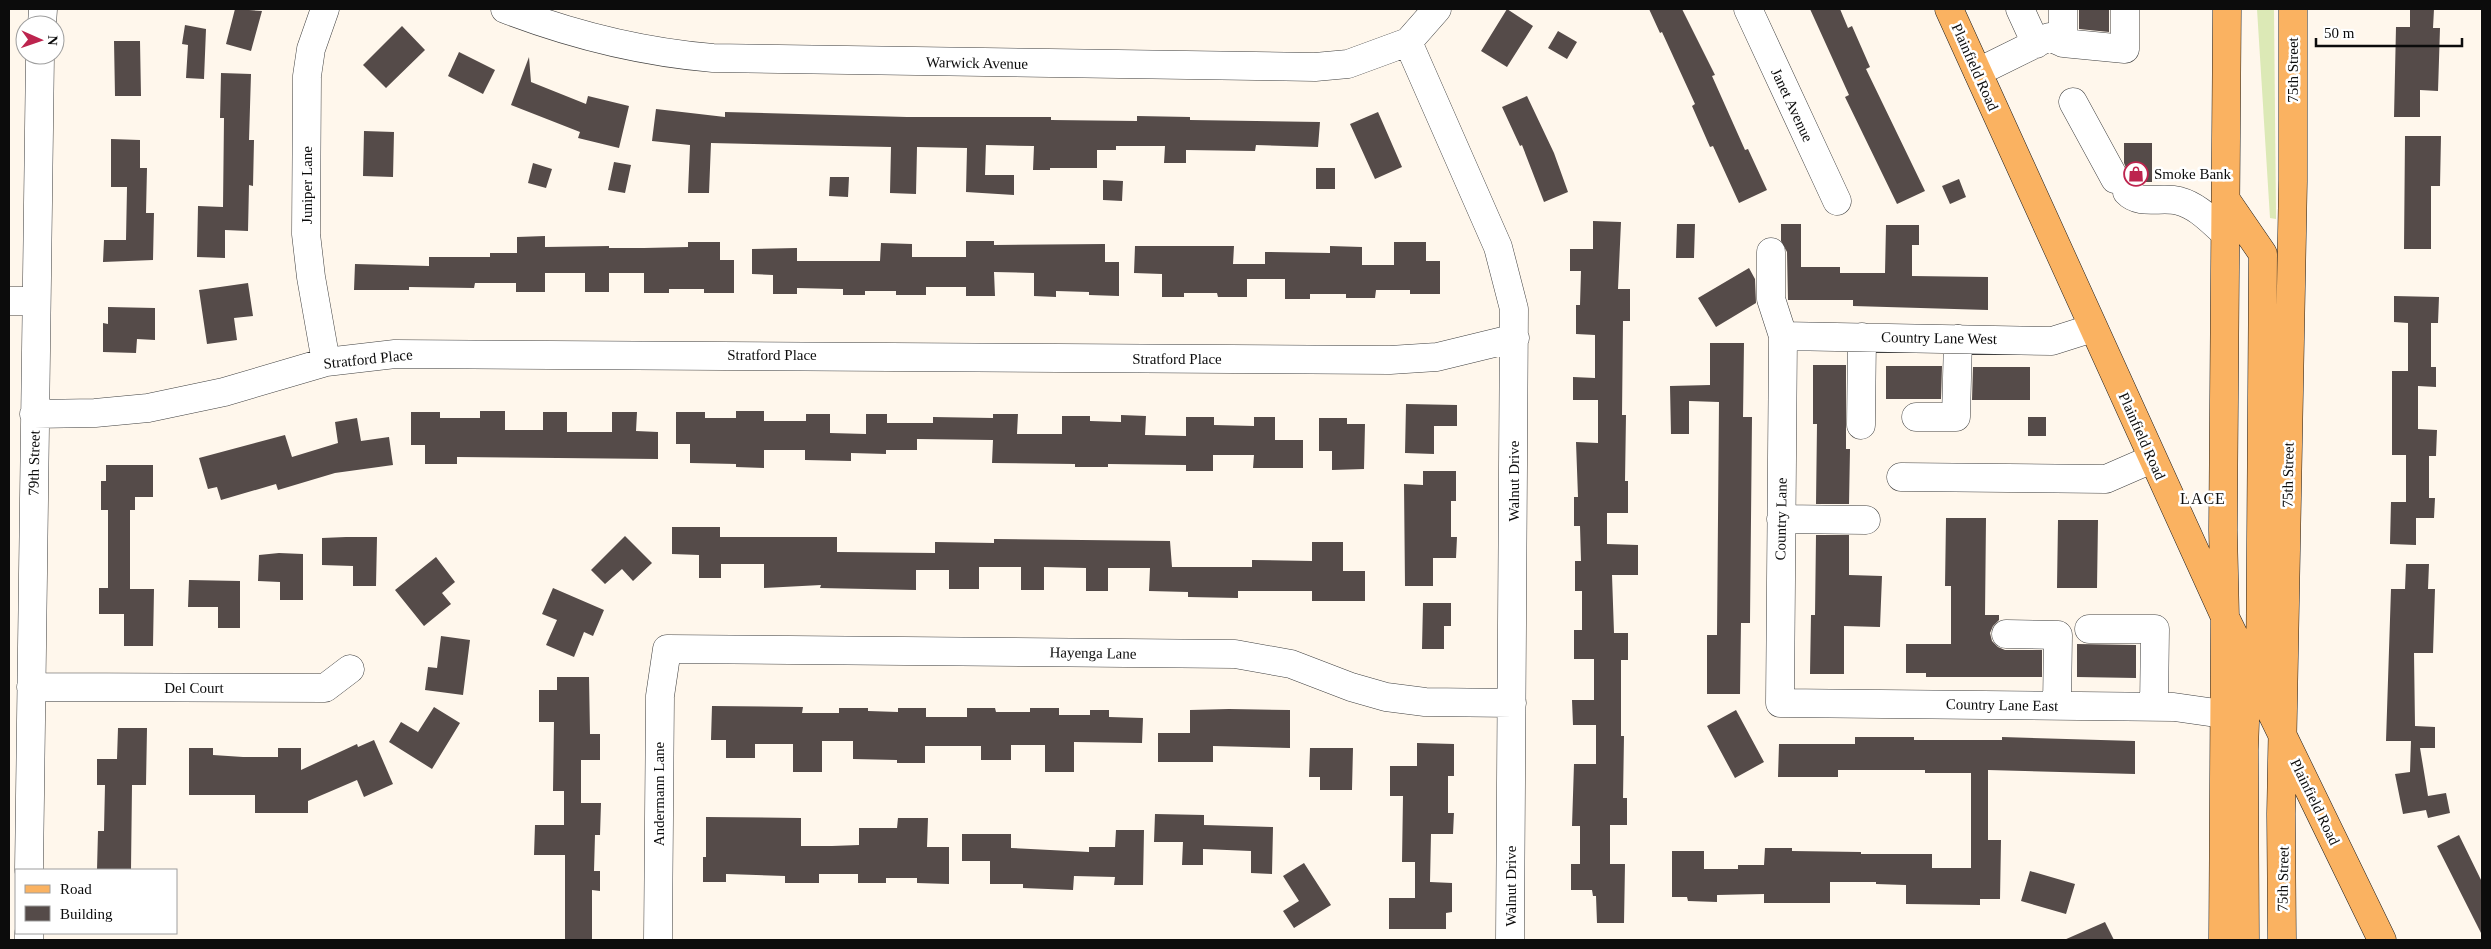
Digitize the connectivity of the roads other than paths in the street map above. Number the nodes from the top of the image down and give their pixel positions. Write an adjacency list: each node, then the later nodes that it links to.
1 (325, 9): 28 (street, Juniper Lane)
2 (505, 9): 11 (street, Warwick Avenue)
3 (1437, 9): 11 (street, Warwick Avenue)
4 (1748, 9): 18 (street, Janet Avenue)
5 (1949, 9): 15 (main road, Plainfield Road)
6 (2020, 9): 13 (street)
7 (2064, 9): 12 (street)
8 (2125, 9): 12 (street)
9 (2227, 9): 17 (main road)
10 (2293, 9): 49 (main road, 75th Street)
11 (1408, 42): 26 (street, Walnut Drive)
12 (2063, 43): 13 (street)
13 (2036, 44): 15 (street)
14 (40, 65): 22 (street, 79th Street)
15 (1978, 72): 23 (main road, Plainfield Road)
16 (2073, 102): 19 (street)
17 (2226, 200): 19 (main road); 43 (main road)
18 (1837, 201)
19 (2226, 234): 36 (main road)
20 (1771, 252): 24 (street)
21 (9, 301): 22 (street)
22 (36, 301): 29 (street, 79th Street)
23 (2093, 328): 27 (street, Country Lane West); 32 (main road, Plainfield Road)
24 (1784, 336): 25 (street, Country Lane West); 34 (street, Country Lane)
25 (1862, 337): 27 (street, Country Lane West); 31 (street)
26 (1515, 338): 28 (street, Stratford Place); 44 (street, Walnut Drive)
27 (1958, 339): 30 (street)
28 (326, 362): 29 (street, Stratford Place)
29 (34, 414): 42 (street, 79th Street)
30 (1916, 417)
31 (1861, 425)
32 (2152, 458): 33 (street); 36 (main road, Plainfield Road)
33 (1901, 477)
34 (1781, 519): 35 (street); 45 (street, Country Lane)
35 (1866, 520)
36 (2225, 617): 40 (main road, Plainfield Road); 48 (main road)
37 (2089, 629): 47 (street)
38 (2006, 634): 46 (street)
39 (667, 649): 44 (street, Hayenga Lane); 51 (street, Andermann Lane)
40 (2247, 662): 43 (main road, Plainfield Road); 54 (main road)
41 (350, 668): 42 (street, Del Court)
42 (31, 687): 50 (street, 79th Street)
43 (2260, 689): 49 (main road, Plainfield Road)
44 (1512, 703): 52 (street, Walnut Drive)
45 (1780, 703): 46 (street, Country Lane East)
46 (2057, 705): 47 (street, Country Lane East)
47 (2154, 706): 48 (street, Country Lane East)
48 (2224, 714): 53 (main road)
49 (2284, 740): 55 (main road, 75th Street); 56 (main road, Plainfield Road)
50 (29, 869)
51 (658, 940)
52 (1510, 940)
53 (2223, 940)
54 (2245, 940)
55 (2282, 940)
56 (2382, 940)

